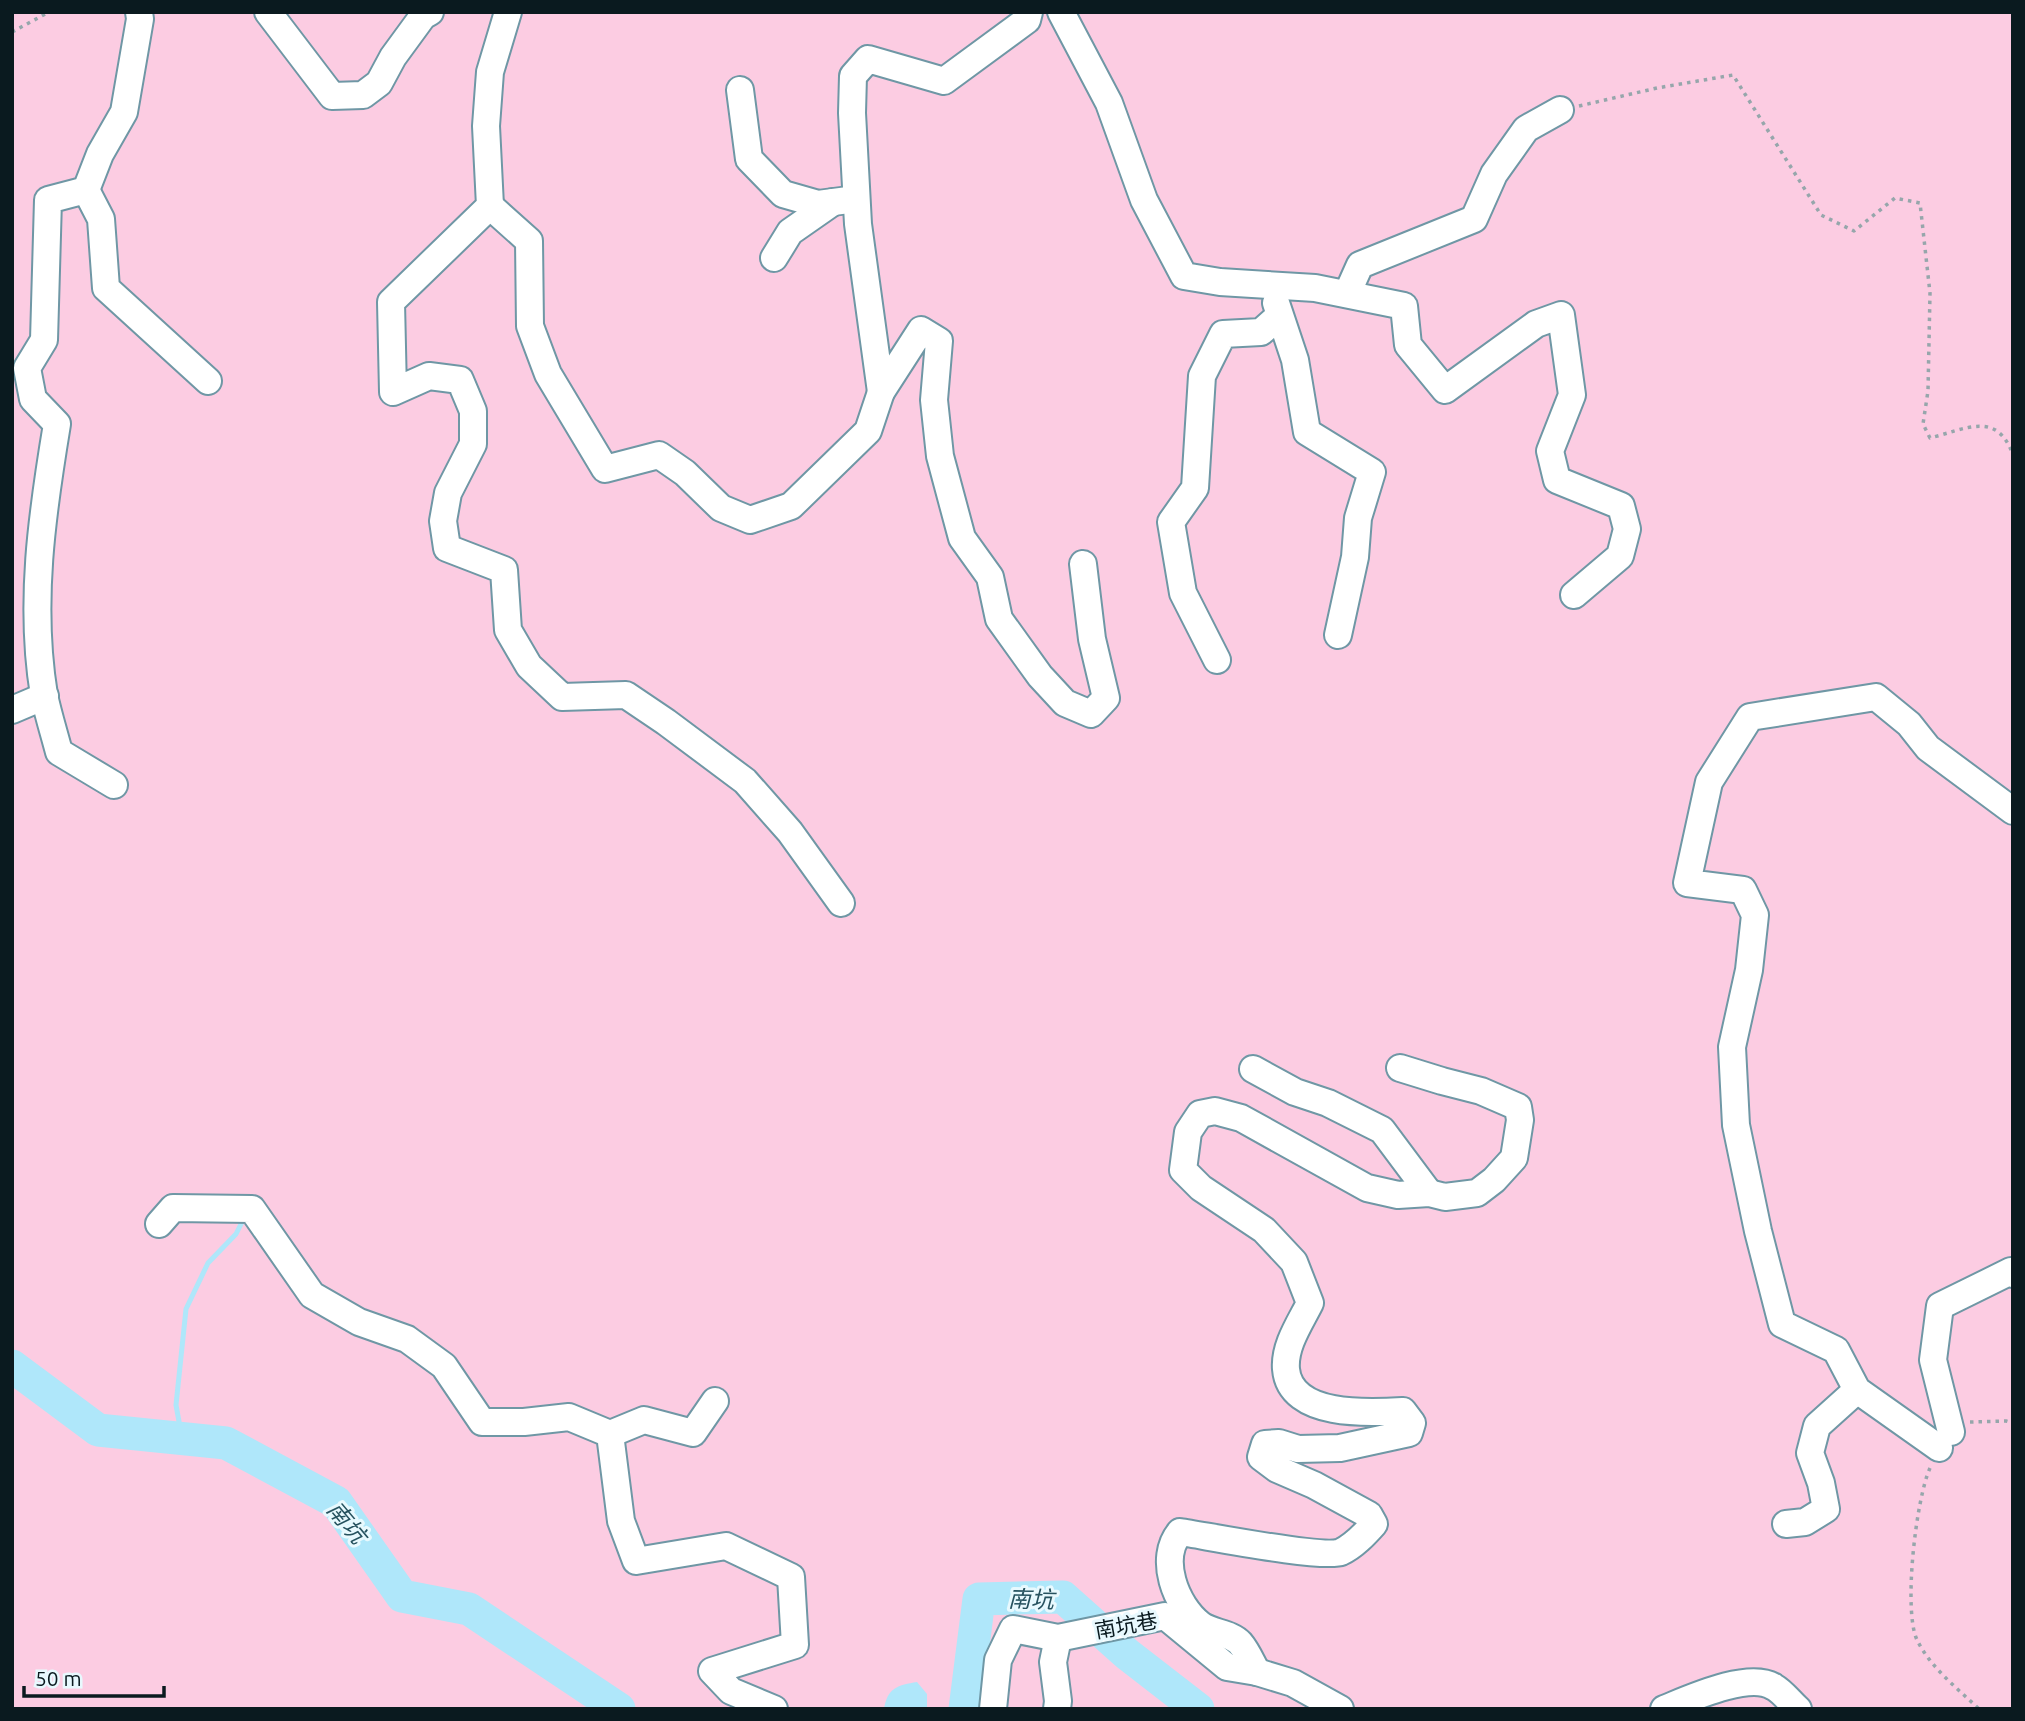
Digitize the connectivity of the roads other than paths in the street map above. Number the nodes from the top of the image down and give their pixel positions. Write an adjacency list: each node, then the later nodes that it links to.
1 (139, 12): 9 (street)
2 (268, 12): 3 (street)
3 (430, 12)
4 (508, 12): 11 (street)
5 (1029, 12): 10 (street)
6 (1061, 12): 13 (street)
7 (740, 90): 10 (street)
8 (1560, 110): 14 (street)
9 (86, 190): 16 (street); 22 (street)
10 (845, 201): 12 (street); 17 (street)
11 (489, 206): 17 (street); 26 (street)
12 (774, 258)
13 (1272, 285): 14 (street); 15 (street)
14 (1347, 294): 19 (street)
15 (1279, 316): 20 (street); 21 (street)
16 (208, 381)
17 (881, 393): 18 (street)
18 (1083, 564)
19 (1574, 595)
20 (1338, 635)
21 (1217, 660)
22 (45, 696): 23 (street); 24 (street)
23 (12, 710)
24 (114, 785)
25 (2013, 811): 32 (street)
26 (841, 903)
27 (1400, 1068): 29 (street)
28 (1253, 1069): 29 (street)
29 (1429, 1193): 37 (street)
30 (159, 1224): 34 (street)
31 (2013, 1274): 32 (street)
32 (1857, 1390): 35 (street)
33 (715, 1401): 34 (street)
34 (610, 1434): 38 (street)
35 (1786, 1524)
36 (1059, 1638): 37 (street, 南坑巷); 39 (street, 南坑巷); 40 (street)
37 (1257, 1672): 41 (street, 南坑巷)
38 (774, 1709)
39 (993, 1709)
40 (1056, 1709)
41 (1340, 1709)
42 (1664, 1709): 43 (street)
43 (1798, 1709)

